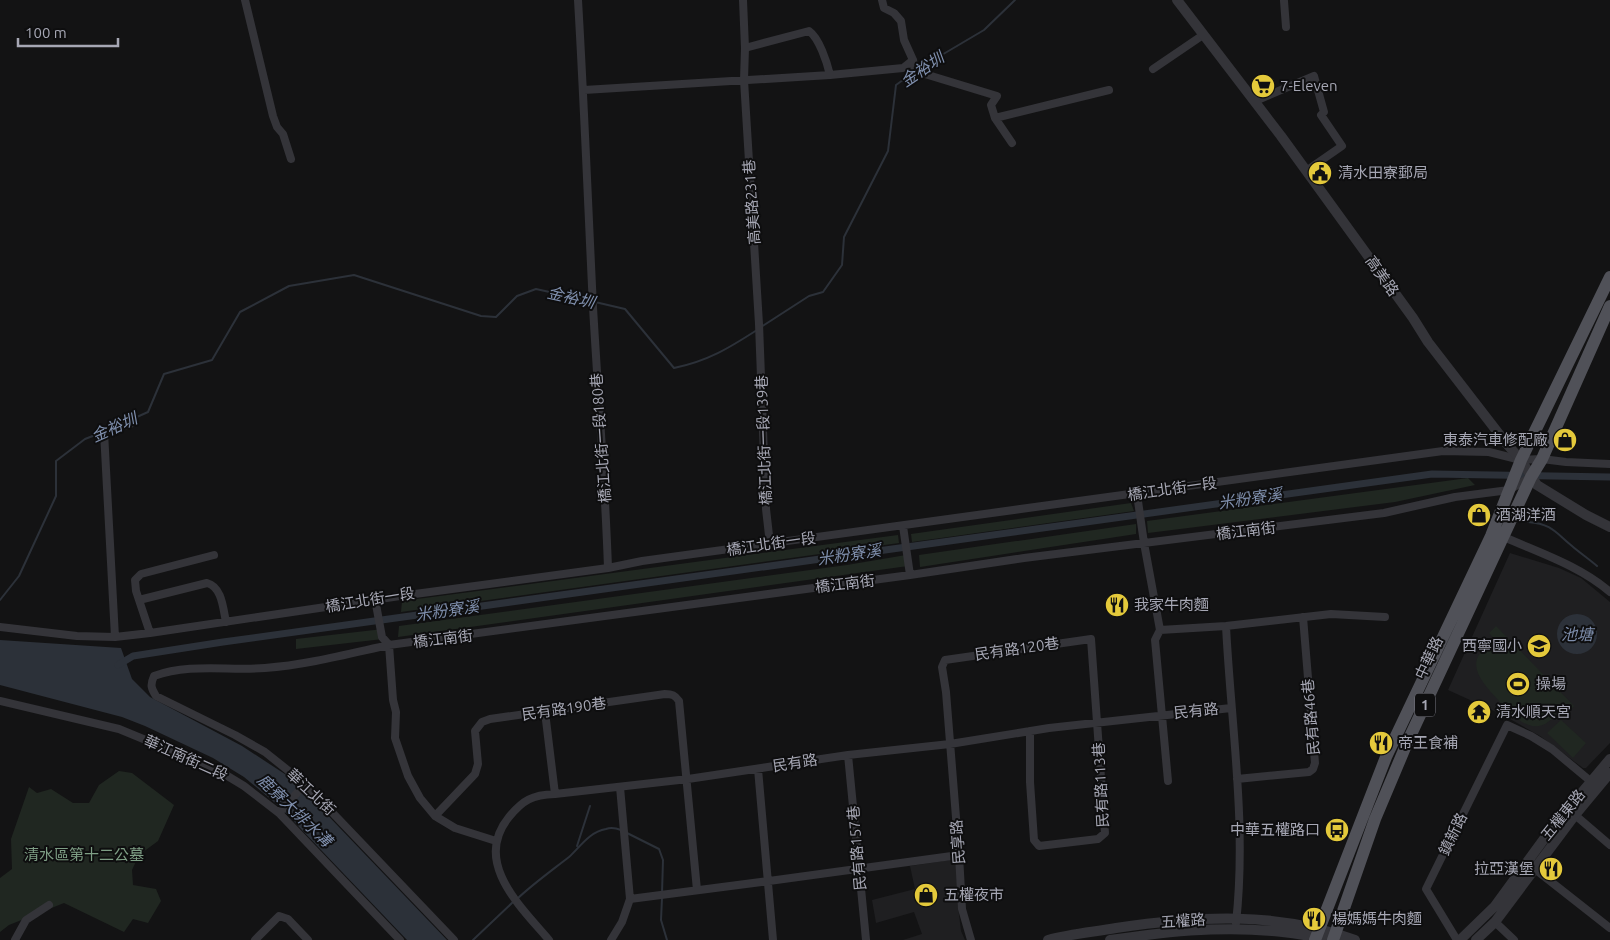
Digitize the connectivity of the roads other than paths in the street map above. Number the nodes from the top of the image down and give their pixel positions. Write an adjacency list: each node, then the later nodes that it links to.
1 (245, 0): 19 (street)
2 (578, 0): 14 (street, 橋江北街一段180巷)
3 (743, 0): 9 (street, 高美路231巷)
4 (882, 0): 10 (street)
5 (1177, 0): 8 (street, 高美路)
6 (1284, 1): 7 (street)
7 (1286, 27)
8 (1203, 35): 11 (street); 16 (street, 高美路)
9 (745, 48): 12 (street); 13 (street, 高美路231巷)
10 (913, 60): 12 (street); 17 (street)
11 (1153, 69)
12 (830, 75): 13 (street)
13 (744, 80): 14 (street); 23 (street, 高美路231巷)
14 (584, 90): 37 (street, 橋江北街一段180巷)
15 (1109, 90): 17 (street)
16 (1255, 101): 20 (street, 高美路); 20 (street)
17 (995, 118): 18 (street)
18 (1012, 143)
19 (291, 159)
20 (1306, 171): 26 (street, 高美路)
21 (1610, 277): 26 (main road, 1)
22 (1610, 306): 25 (main road, 1)
23 (760, 336): 35 (street, 橋江北街一段139巷)
24 (130, 424): 49 (street)
25 (1542, 459): 26 (street, 橋江北街一段); 27 (street, 橋江北街一段); 28 (main road, 1)
26 (1521, 461): 28 (street, 高美路); 29 (main road, 1); 30 (street, 橋江北街一段)
27 (1610, 464)
28 (1534, 481): 29 (street, 橋江南街); 31 (street, 高美路); 33 (main road, 中華路 / 1)
29 (1509, 490): 34 (street, 橋江南街); 87 (main road, 中華路 / 1)
30 (1135, 494): 32 (street, 橋江北街一段); 34 (street)
31 (1610, 527)
32 (904, 530): 35 (street, 橋江北街一段); 38 (street)
33 (1504, 537): 39 (street); 87 (main road, 中華路 / 1)
34 (1144, 543): 38 (street, 橋江南街); 47 (street)
35 (770, 544): 37 (street, 橋江北街一段)
36 (214, 555): 41 (street)
37 (608, 568): 40 (street, 橋江北街一段)
38 (910, 576): 50 (street, 橋江南街)
39 (1610, 592)
40 (375, 599): 44 (street, 橋江北街一段); 50 (street)
41 (139, 600): 44 (street); 48 (street)
42 (1303, 617): 43 (street); 45 (street); 64 (street, 民有路46巷)
43 (1385, 617)
44 (226, 622): 48 (street, 橋江北街一段)
45 (1226, 626): 47 (street); 53 (street, 民有路)
46 (0, 627): 49 (street, 橋江北街一段)
47 (1160, 630): 55 (street)
48 (150, 633): 49 (street, 橋江北街一段)
49 (115, 637)
50 (389, 645): 51 (street, 橋江南街); 71 (street)
51 (154, 676): 67 (street, 華江北街)
52 (0, 701): 70 (street, 華江南街二段)
53 (1231, 708): 55 (street, 民有路); 64 (street, 民有路)
54 (545, 712): 63 (street, 民有路190巷); 69 (street); 71 (street, 民有路190巷)
55 (1163, 715): 56 (street, 民有路); 65 (street)
56 (1097, 723): 57 (street, 民有路); 57 (street, 民有路113巷); 58 (street, 民有路120巷)
57 (1030, 731): 58 (street, 民有路)
58 (950, 744): 59 (street, 民有路); 75 (street, 民享路)
59 (848, 755): 61 (street, 民有路); 77 (street, 民有路157巷)
60 (1610, 759): 66 (street, 五權東路)
61 (758, 769): 63 (street, 民有路); 78 (street)
62 (1610, 773): 66 (street, 五權東路)
63 (688, 779): 68 (street, 民有路); 79 (street)
64 (1237, 779): 84 (street, 民有路)
65 (1168, 781)
66 (1594, 784): 72 (street, 五權東路); 76 (street, 五權東路); 101 (street, 鎮新路)
67 (304, 786): 70 (street); 92 (street, 華江北街)
68 (620, 787): 69 (street, 民有路); 80 (street)
69 (554, 794): 73 (street, 民有路)
70 (280, 812): 91 (street, 華江南街二段)
71 (435, 816): 73 (street)
72 (1575, 816): 74 (street); 76 (street, 五權東路)
73 (496, 841): 93 (street)
74 (1610, 845)
75 (959, 854): 77 (street); 97 (street, 民享路)
76 (1530, 866): 83 (street, 五權東路); 85 (street); 101 (street, 五權東路)
77 (859, 868): 78 (street); 96 (street, 民有路157巷)
78 (769, 881): 79 (street); 95 (street)
79 (697, 890): 80 (street)
80 (630, 899): 94 (street)
81 (49, 905): 88 (street)
82 (1180, 920): 84 (street, 五權路); 86 (street); 98 (street, 五權路)
83 (1495, 922): 102 (street, 五權東路); 103 (street)
84 (1236, 924): 86 (street, 五權路); 87 (street, 五權路)
85 (1610, 928)
86 (1188, 935): 99 (street, 五權路)
87 (1324, 936): 100 (street)
88 (15, 940)
89 (255, 940): 90 (street)
90 (308, 940)
91 (400, 940)
92 (454, 940)
93 (549, 940)
94 (611, 940)
95 (773, 940)
96 (866, 940)
97 (971, 940)
98 (1048, 940)
99 (1110, 940)
100 (1355, 940)
101 (1458, 940)
102 (1476, 940)
103 (1514, 940)

